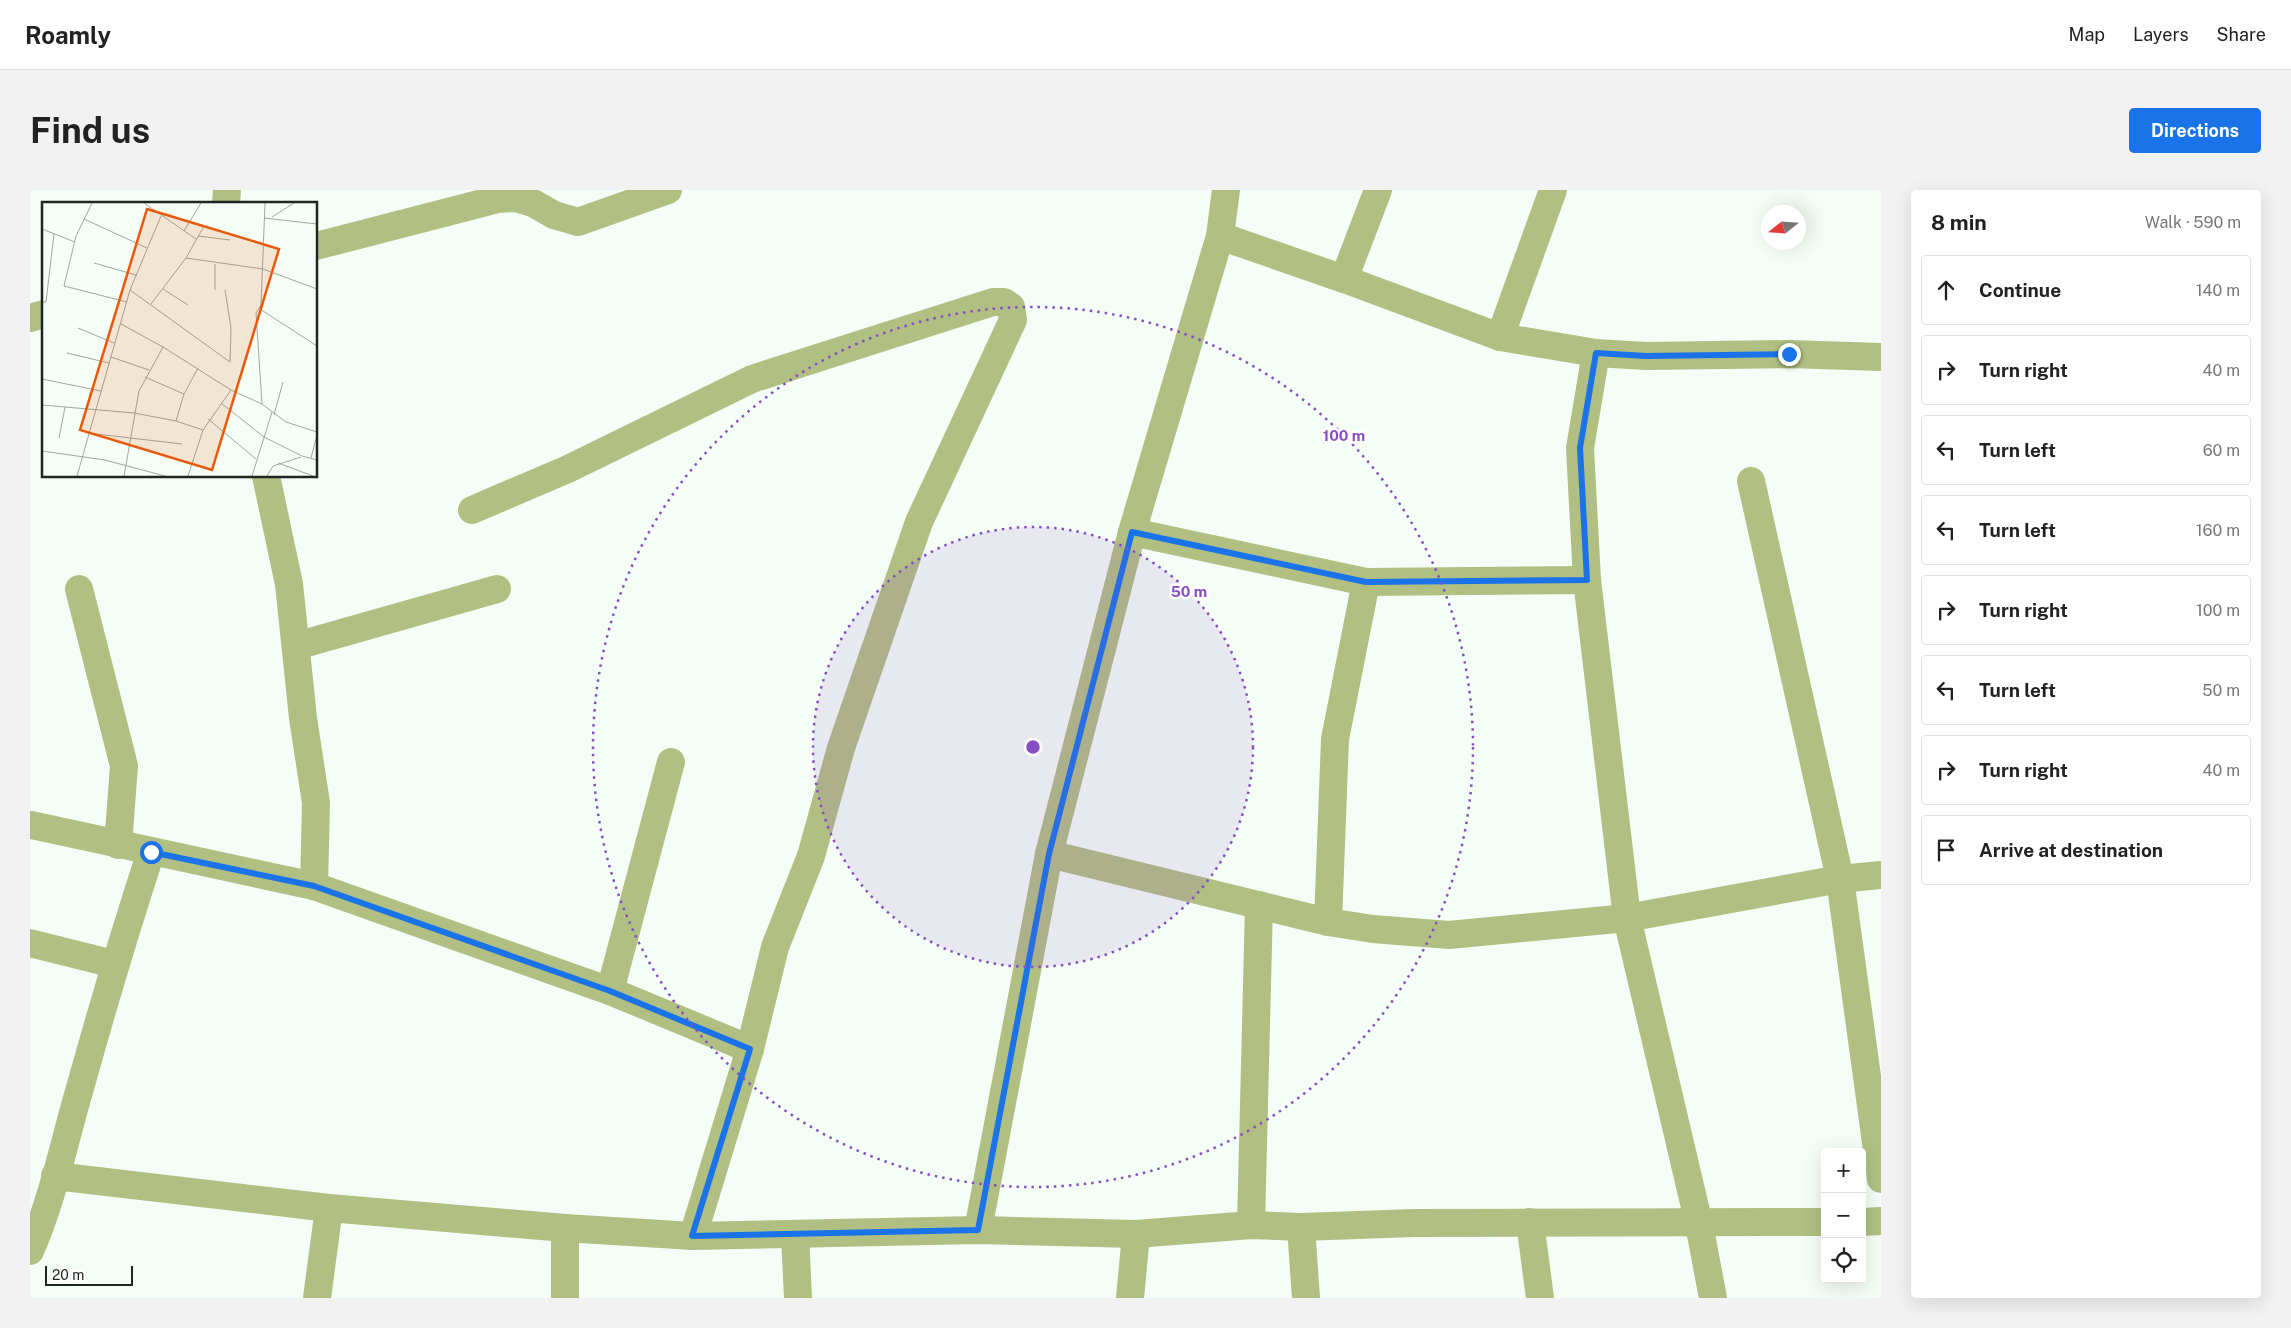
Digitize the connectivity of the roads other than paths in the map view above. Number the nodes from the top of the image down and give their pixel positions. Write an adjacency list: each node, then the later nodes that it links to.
1 (668, 190): 5 (street)
2 (1226, 190): 6 (street)
3 (1378, 190): 8 (street)
4 (1553, 190): 9 (street)
5 (535, 196): 7 (street)
6 (1220, 236): 8 (street); 15 (street)
7 (318, 245)
8 (1344, 279): 9 (street)
9 (1500, 337): 10 (street)
10 (1596, 353): 11 (street); 16 (street)
11 (1881, 357)
12 (266, 478): 20 (street)
13 (1751, 482): 27 (street)
14 (472, 510): 35 (street)
15 (1132, 532): 17 (street); 25 (street)
16 (1587, 580): 17 (street); 30 (street)
17 (1366, 582): 31 (street)
18 (80, 589): 23 (street)
19 (497, 589): 20 (street)
20 (296, 646): 28 (street)
21 (671, 762): 34 (street)
22 (32, 825): 23 (street)
23 (118, 845): 24 (street)
24 (151, 852): 28 (street); 33 (street)
25 (1049, 854): 29 (street); 47 (street)
26 (1881, 875): 27 (street)
27 (1840, 879): 30 (street); 37 (street)
28 (314, 886): 34 (street)
29 (1259, 905): 31 (street); 44 (street)
30 (1627, 918): 31 (street); 43 (street)
31 (1328, 922)
32 (30, 943): 33 (street)
33 (114, 964): 36 (street)
34 (610, 991): 35 (street)
35 (750, 1049): 51 (street)
36 (55, 1176): 38 (street); 50 (street)
37 (1881, 1178)
38 (329, 1208): 46 (street); 52 (street)
39 (1530, 1222): 43 (street); 45 (street); 57 (street)
40 (1821, 1222): 43 (street)
41 (1866, 1222): 42 (street)
42 (1881, 1222)
43 (1699, 1224): 58 (street)
44 (1251, 1226): 45 (street); 48 (street)
45 (1301, 1227): 56 (street)
46 (564, 1228): 51 (street); 53 (street)
47 (978, 1230): 48 (street); 49 (street)
48 (1136, 1234): 55 (street)
49 (795, 1235): 51 (street); 54 (street)
50 (33, 1236)
51 (692, 1236)
52 (317, 1298)
53 (565, 1298)
54 (798, 1298)
55 (1130, 1298)
56 (1306, 1298)
57 (1540, 1298)
58 (1713, 1298)

